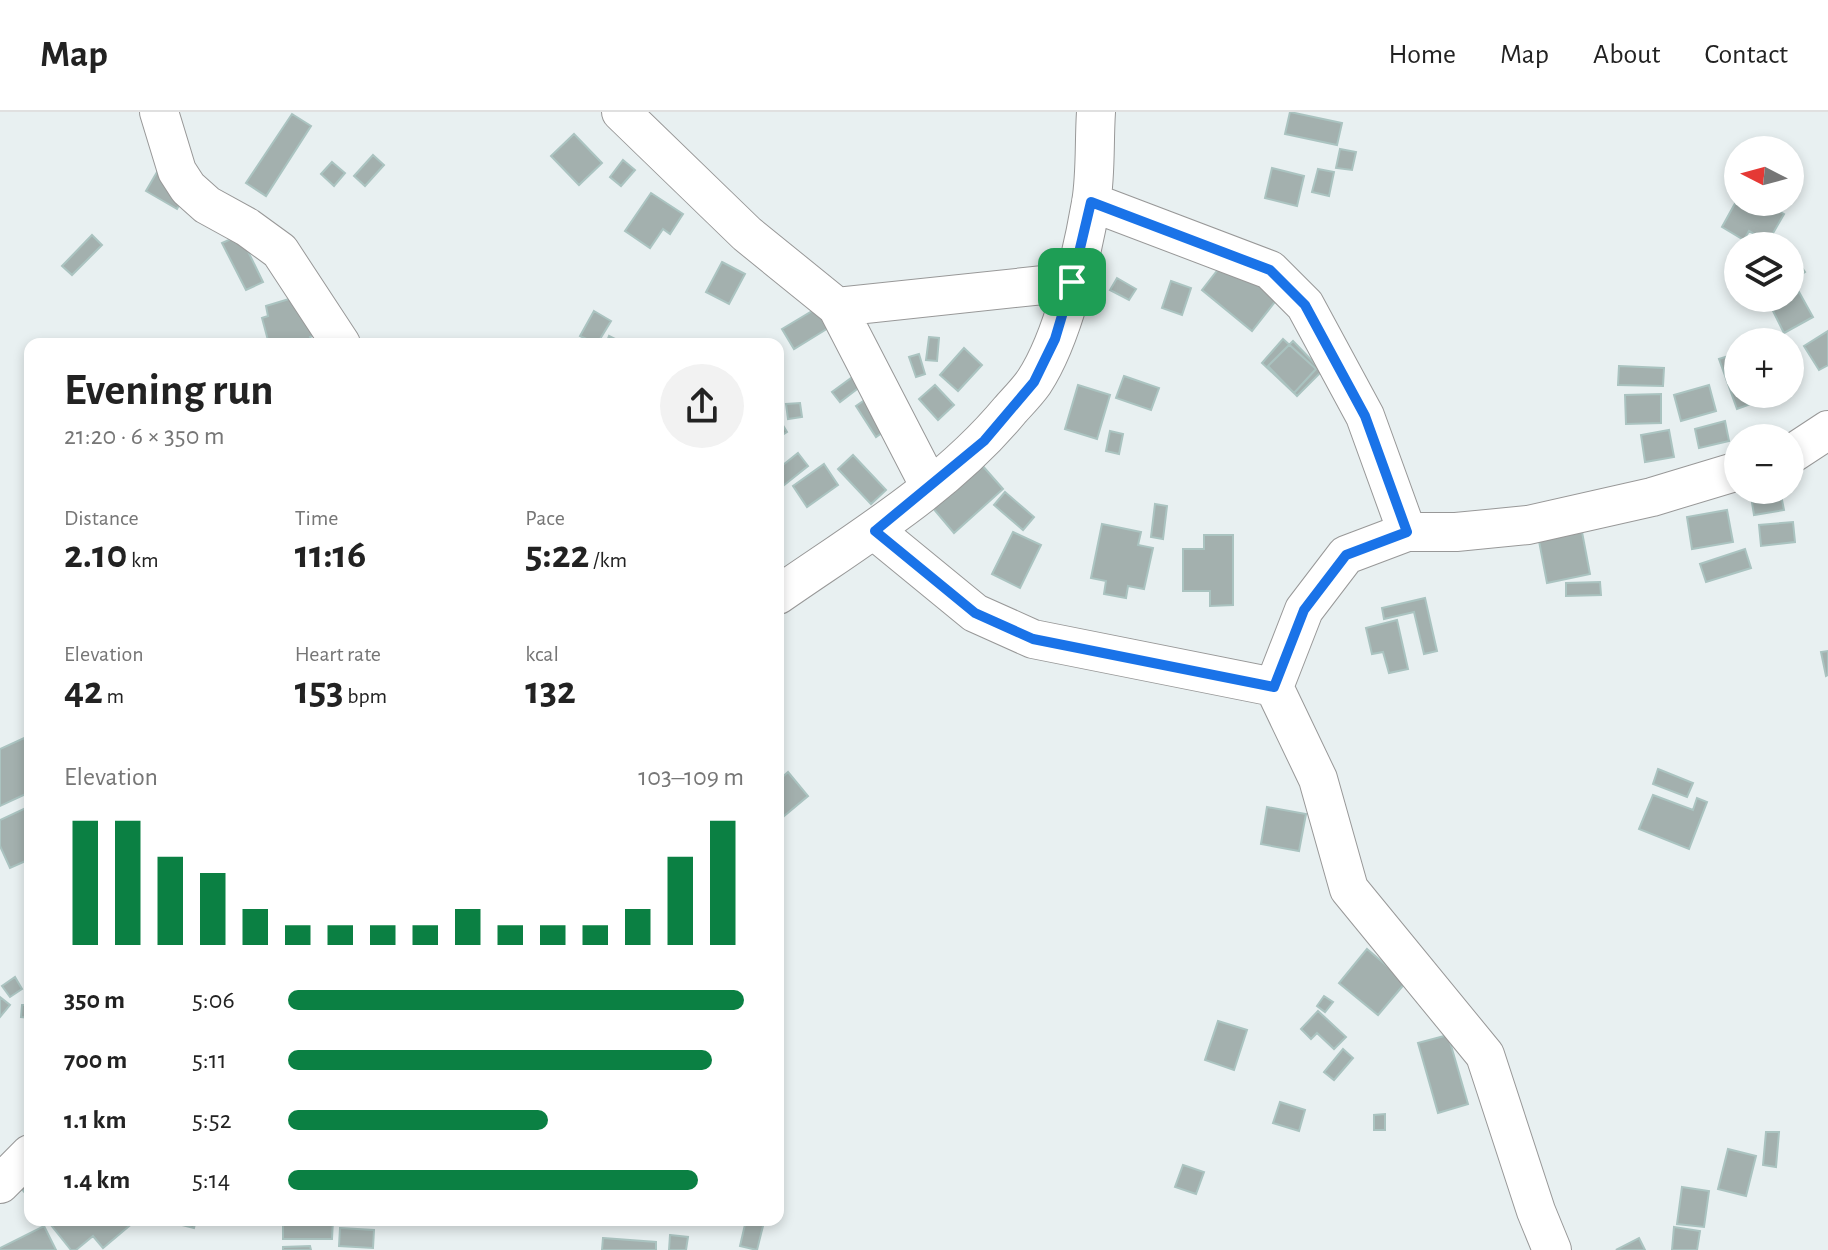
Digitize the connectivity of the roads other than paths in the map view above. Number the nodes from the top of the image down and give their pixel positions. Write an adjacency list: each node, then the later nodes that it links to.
1 (159, 112): 7 (street)
2 (621, 112): 6 (street)
3 (1096, 112): 4 (street)
4 (1091, 202): 5 (street); 13 (street)
5 (1072, 282): 6 (street); 11 (street)
6 (837, 307): 11 (street)
7 (337, 338)
8 (1828, 430): 9 (street)
9 (1804, 446)
10 (1724, 475): 13 (street)
11 (930, 487): 12 (street)
12 (875, 531): 14 (street); 15 (street)
13 (1407, 532): 15 (street)
14 (784, 591)
15 (1274, 687): 18 (street)
16 (24, 1160): 17 (street)
17 (0, 1184)
18 (1552, 1250)

